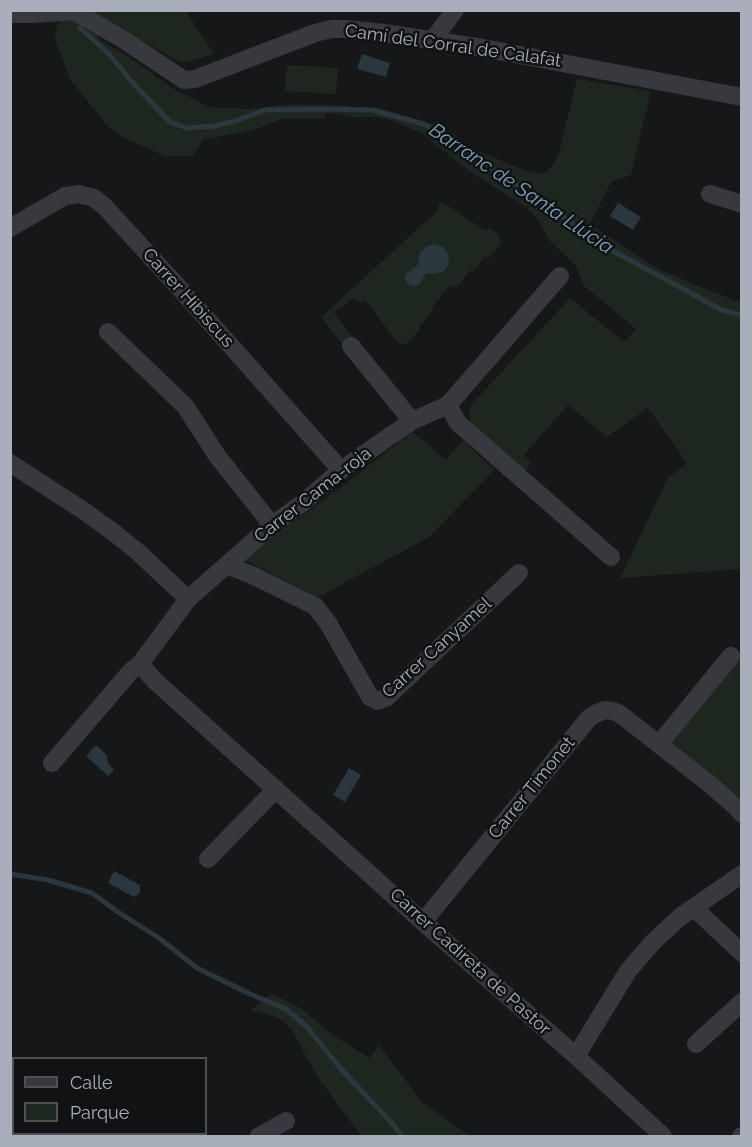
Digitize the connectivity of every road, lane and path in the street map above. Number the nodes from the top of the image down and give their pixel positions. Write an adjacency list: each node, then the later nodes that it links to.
1 (455, 10): 4 (street)
2 (74, 11): 3 (street, Camí del Corral de Calafat); 4 (street, Camí del Corral de Calafat)
3 (10, 14)
4 (432, 41): 5 (street, Camí del Corral de Calafat)
5 (741, 98)
6 (710, 194): 7 (street)
7 (741, 204)
8 (10, 228): 15 (street, Carrer Hibiscus)
9 (560, 276): 12 (street, Carrer Cama-roja)
10 (108, 332): 16 (street)
11 (351, 346): 13 (street)
12 (448, 405): 13 (street, Carrer Cama-roja); 17 (street)
13 (412, 421): 15 (street, Carrer Cama-roja)
14 (10, 463): 20 (street)
15 (341, 470): 16 (street, Carrer Cama-roja)
16 (272, 525): 18 (street, Carrer Cama-roja)
17 (611, 557)
18 (227, 565): 19 (street, Carrer Canyamel); 20 (street, Carrer Cama-roja)
19 (519, 573)
20 (188, 599): 22 (street)
21 (731, 656): 23 (street)
22 (140, 664): 24 (street); 25 (street, Carrer Cadireta de Pastor)
23 (659, 744): 26 (street, Carrer Timonet); 30 (street, Carrer Timonet)
24 (52, 763)
25 (276, 789): 27 (street); 30 (street, Carrer Cadireta de Pastor)
26 (741, 814)
27 (208, 859)
28 (741, 874): 29 (street)
29 (694, 908): 31 (street); 34 (street)
30 (423, 922): 34 (street, Carrer Cadireta de Pastor)
31 (741, 953)
32 (741, 1002): 33 (street)
33 (696, 1044)
34 (576, 1056): 37 (street, Carrer Cadireta de Pastor)
35 (286, 1122): 36 (street)
36 (259, 1137)
37 (663, 1137)

